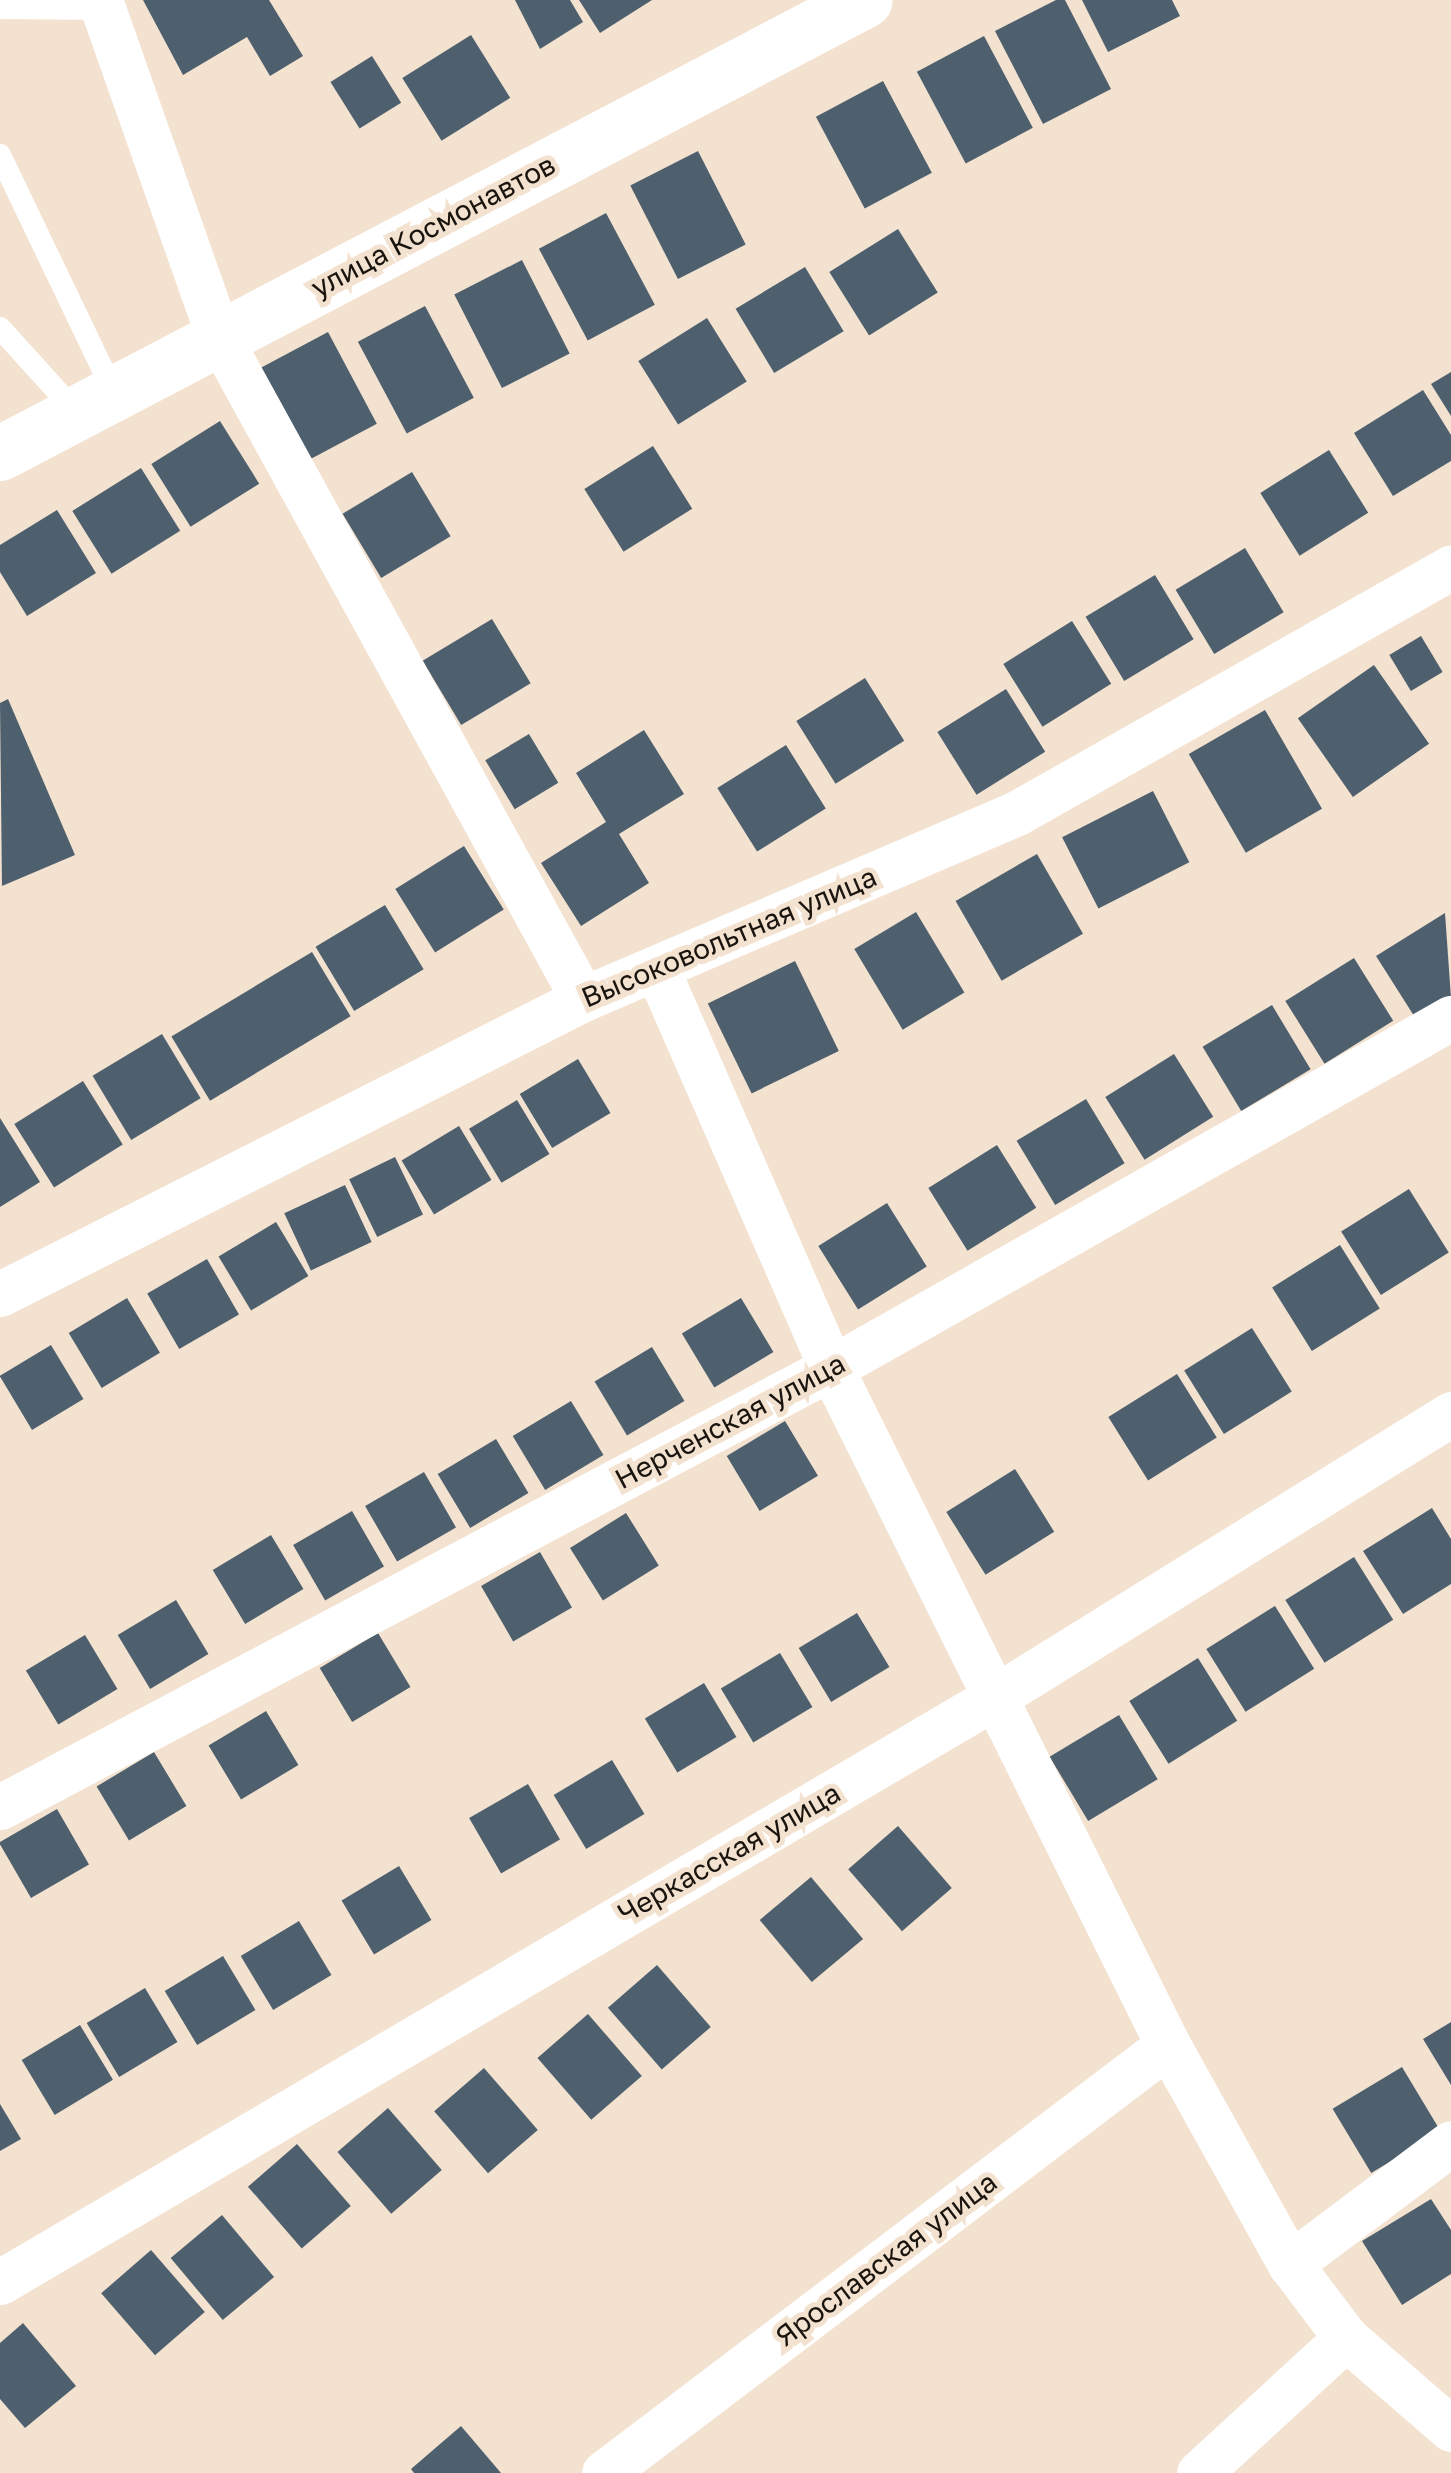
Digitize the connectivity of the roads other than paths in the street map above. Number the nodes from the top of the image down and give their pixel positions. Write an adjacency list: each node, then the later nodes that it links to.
1 (866, 0): 6 (street, улица Космонавтов)
2 (102, 4): 3 (lane); 6 (street)
3 (0, 8)
4 (0, 155): 7 (lane)
5 (0, 328): 7 (lane)
6 (219, 338): 7 (street, улица Космонавтов); 11 (street)
7 (96, 403): 8 (street, улица Космонавтов)
8 (0, 452)
9 (1451, 567): 10 (street, Высоковольтная улица)
10 (657, 969): 11 (street, Высоковольтная улица); 14 (street)
11 (582, 999): 13 (street, Высоковольтная улица)
12 (1451, 1018): 14 (street, Нерченская улица)
13 (0, 1294)
14 (831, 1368): 16 (street); 17 (street, Нерченская улица)
15 (1451, 1414): 16 (street, Черкасская улица)
16 (995, 1697): 18 (street); 21 (street, Черкасская улица)
17 (0, 1807)
18 (1168, 2045): 20 (street); 24 (street, Ярославская улица)
19 (1451, 2143): 20 (street)
20 (1290, 2264): 22 (street)
21 (0, 2282)
22 (1346, 2338): 23 (street); 25 (street)
23 (1451, 2429)
24 (604, 2473)
25 (1199, 2473)

